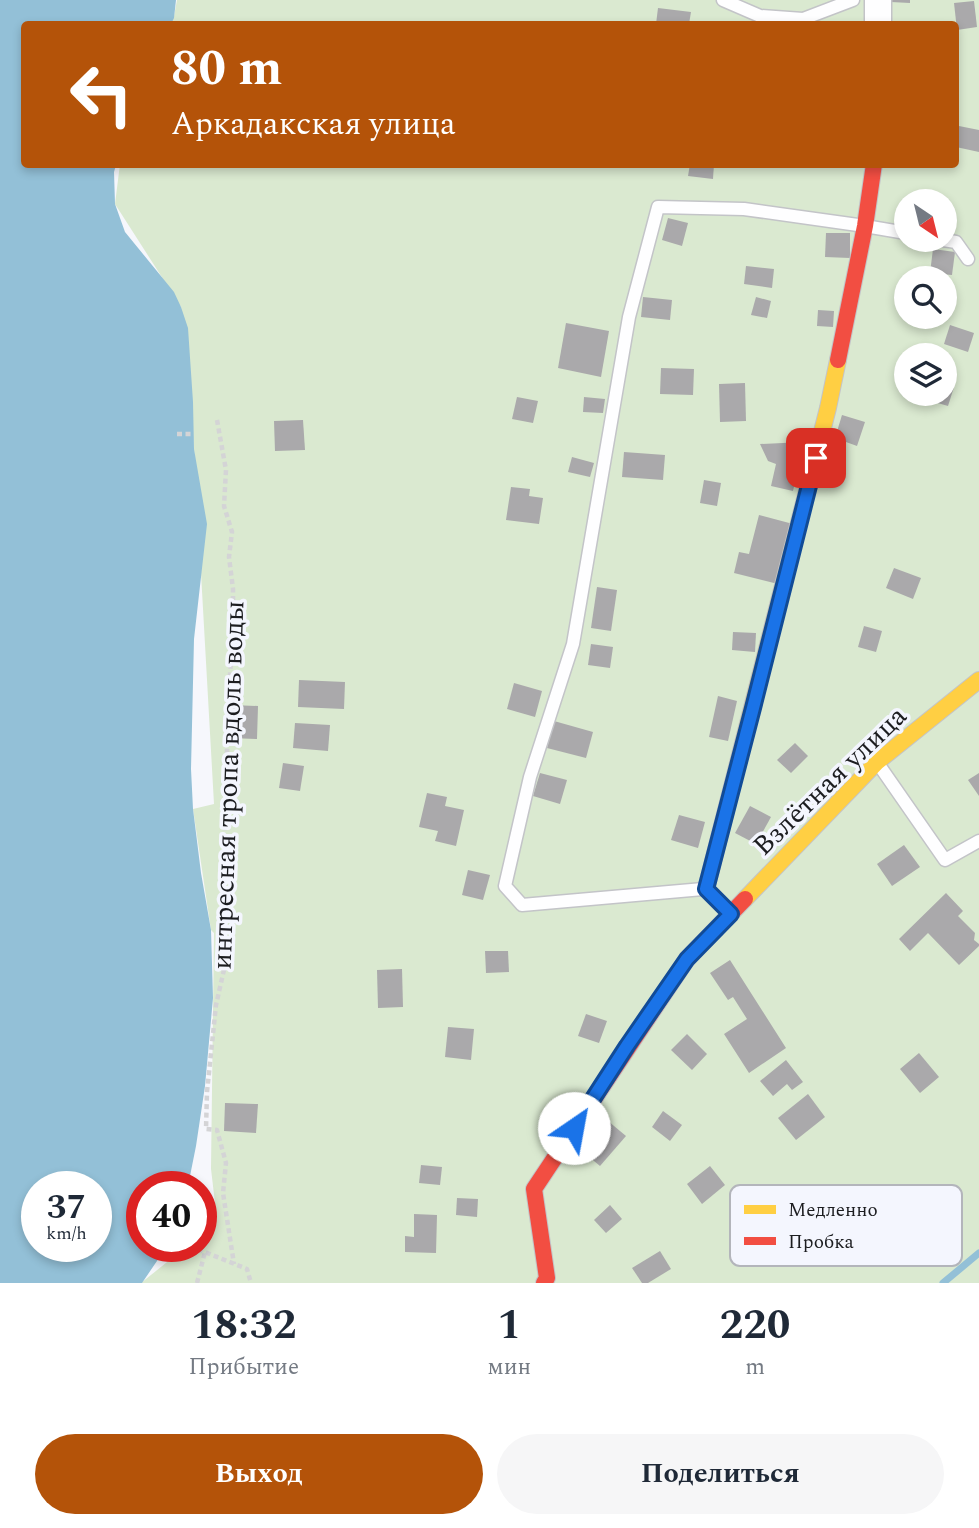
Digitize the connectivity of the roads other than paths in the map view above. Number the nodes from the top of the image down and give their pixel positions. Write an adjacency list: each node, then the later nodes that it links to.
1 (723, 0): 3 (lane)
2 (878, 0): 4 (street)
3 (849, 1)
4 (878, 21)
5 (873, 168): 6 (street)
6 (865, 226): 7 (lane); 13 (street); 13 (lane)
7 (894, 231)
8 (957, 243): 9 (lane)
9 (968, 258)
10 (979, 680): 11 (street, Взлётная улица)
11 (877, 762): 12 (lane); 14 (street, Взлётная улица)
12 (979, 841)
13 (706, 889): 14 (street)
14 (731, 914): 15 (street, Взлётная улица)
15 (544, 1283)

